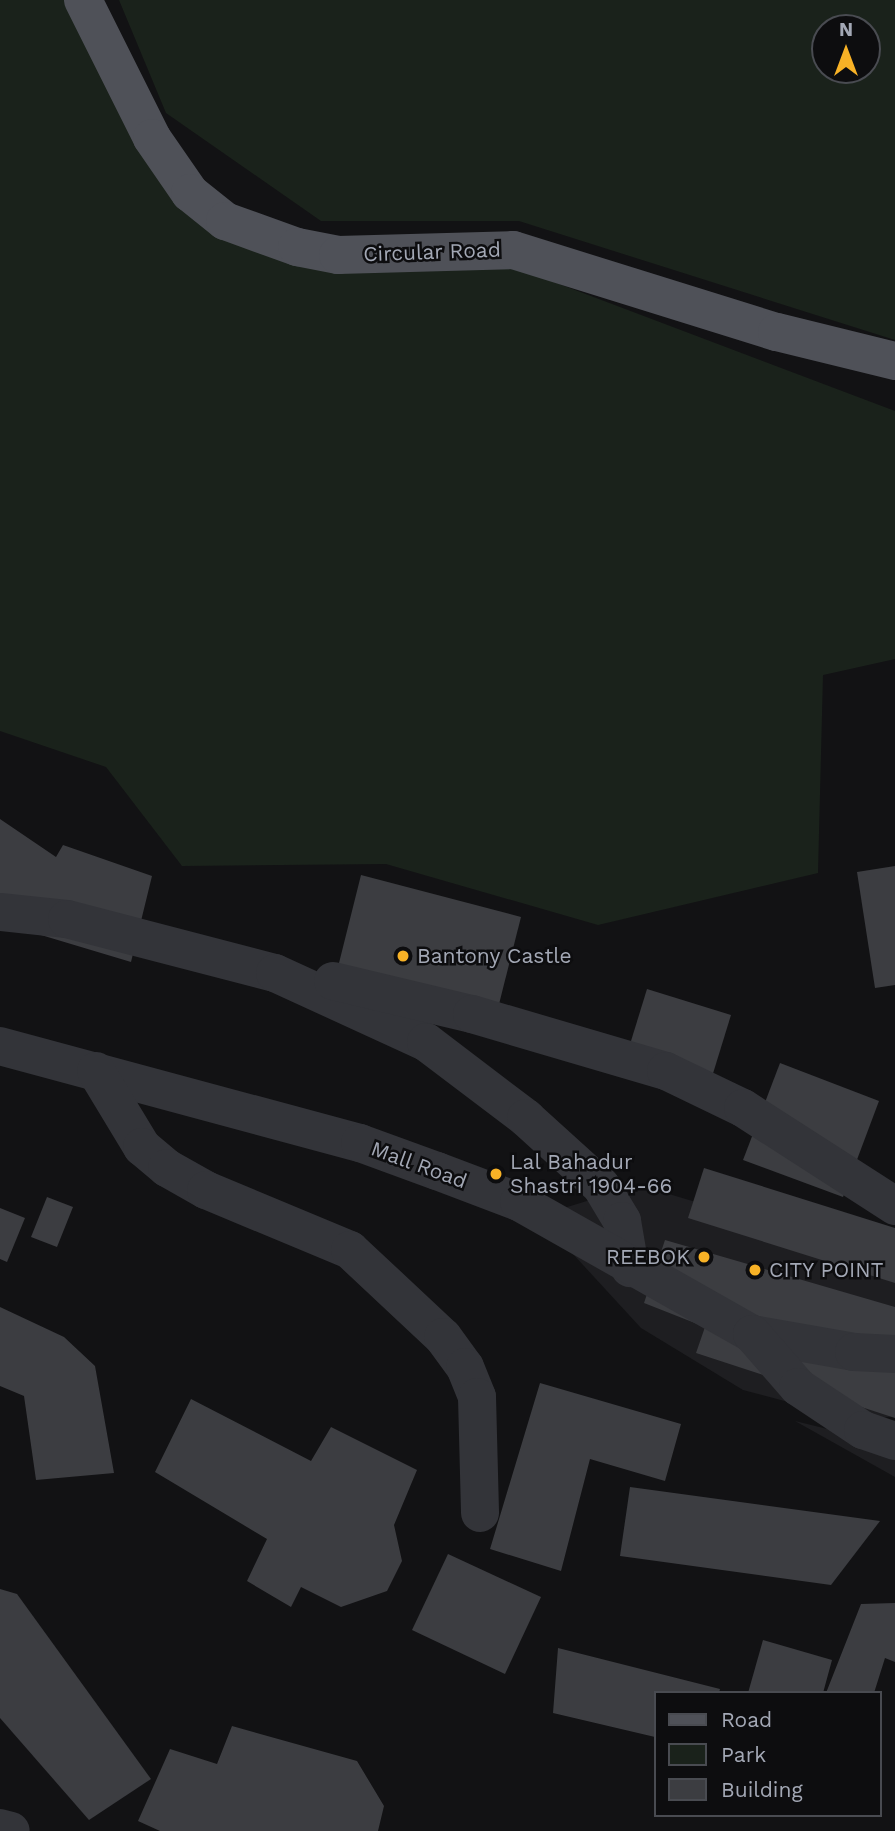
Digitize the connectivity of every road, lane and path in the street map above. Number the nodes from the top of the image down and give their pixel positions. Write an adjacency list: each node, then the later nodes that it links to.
1 (83, 0): 2 (main road, Circular Road)
2 (895, 361)
3 (0, 912): 4 (street)
4 (275, 973): 7 (street); 8 (street)
5 (0, 1046): 6 (street, Mall Road)
6 (96, 1071): 8 (street, Mall Road); 12 (street)
7 (895, 1206)
8 (630, 1268): 9 (street, Mall Road)
9 (752, 1334): 10 (street, Mall Road); 11 (street)
10 (895, 1354)
11 (895, 1441)
12 (480, 1513)
13 (0, 1828): 14 (street)
14 (11, 1831)

